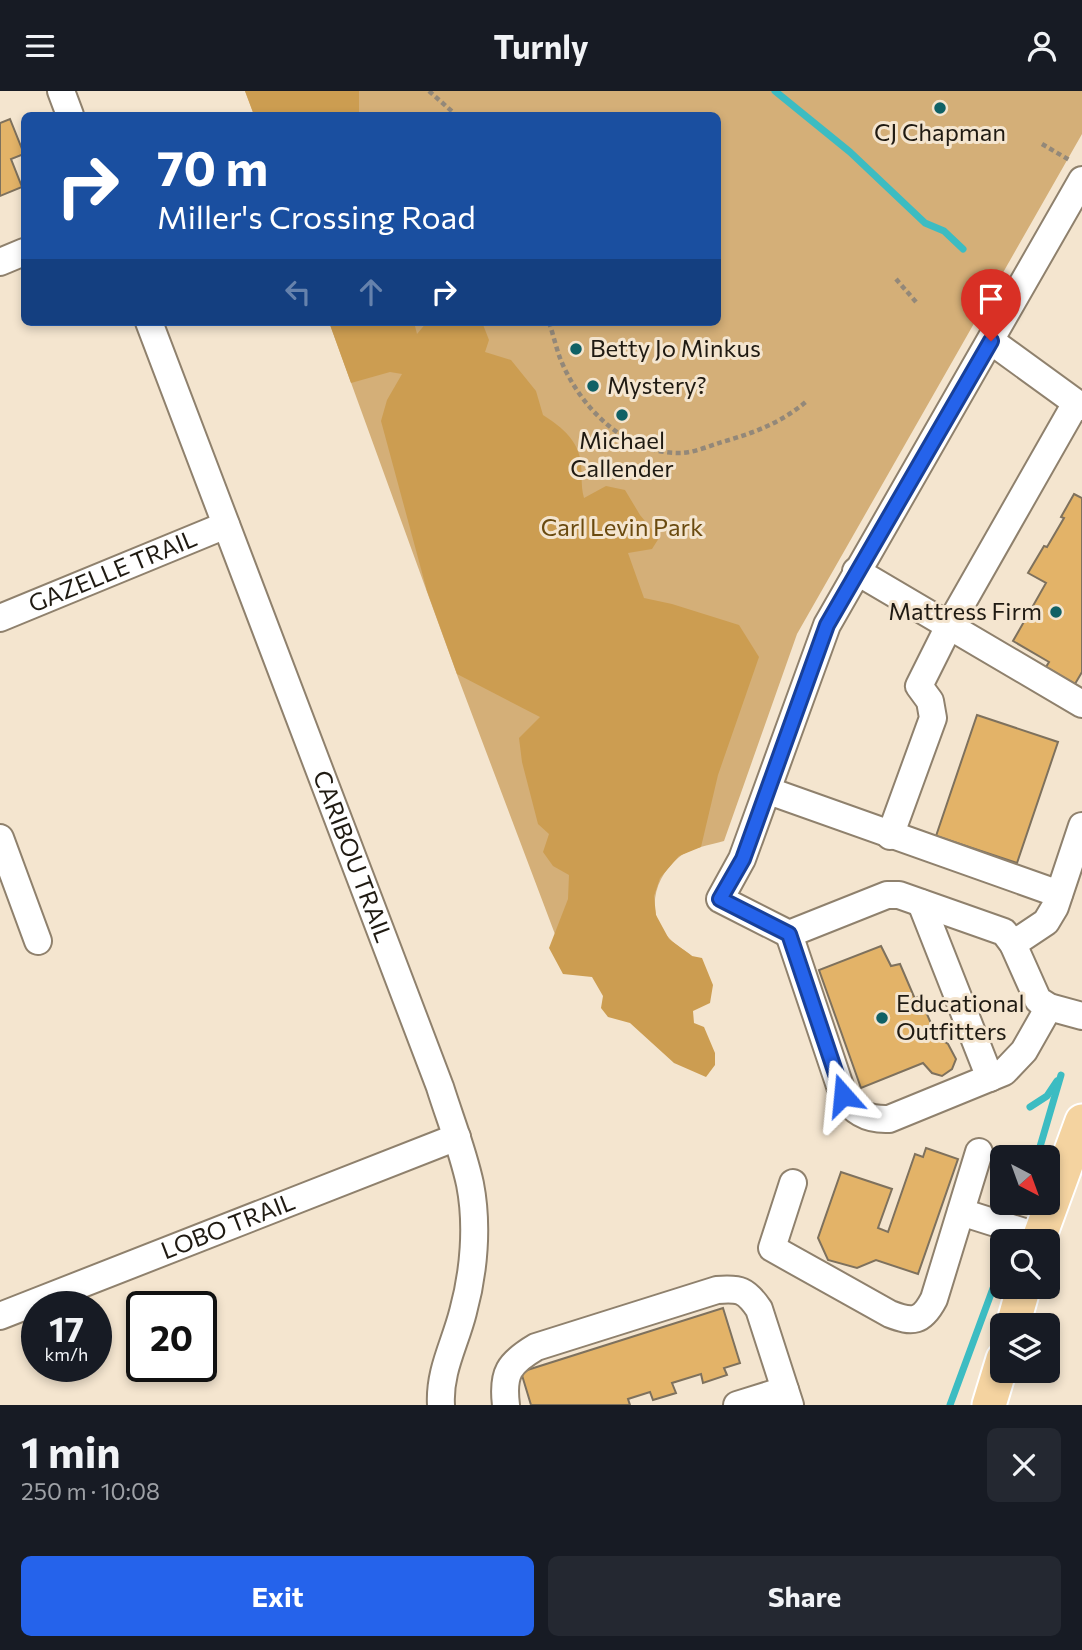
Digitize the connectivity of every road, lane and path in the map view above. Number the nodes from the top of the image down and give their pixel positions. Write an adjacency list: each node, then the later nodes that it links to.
1 (61, 91): 3 (street)
2 (429, 91): 4 (path)
3 (69, 112)
4 (453, 112)
5 (1041, 144): 6 (path)
6 (1082, 167)
7 (1082, 180): 8 (street)
8 (1074, 213): 15 (street)
9 (21, 253): 10 (street)
10 (0, 262)
11 (896, 279): 12 (path)
12 (916, 302)
13 (151, 326): 18 (street, CARIBOU TRAIL)
14 (550, 326): 16 (path)
15 (991, 341): 17 (street); 19 (street)
16 (808, 400)
17 (1079, 405): 21 (street)
18 (226, 525): 20 (street, GAZELLE TRAIL); 36 (street, CARIBOU TRAIL)
19 (856, 571): 21 (street); 23 (street)
20 (0, 618)
21 (949, 626): 22 (street); 25 (street)
22 (1082, 704)
23 (769, 791): 25 (street); 29 (street)
24 (1082, 827): 27 (street)
25 (890, 836): 27 (street)
26 (0, 838): 30 (street)
27 (1059, 894): 31 (street)
28 (921, 903): 29 (street); 31 (street); 34 (street)
29 (789, 934): 34 (street)
30 (38, 941)
31 (1013, 944): 32 (street)
32 (1049, 1007): 33 (street); 34 (street)
33 (1082, 1016)
34 (990, 1078)
35 (1082, 1121): 41 (main road)
36 (457, 1137): 42 (street, LOBO TRAIL); 45 (street, CARIBOU TRAIL)
37 (979, 1152): 39 (street)
38 (793, 1183): 39 (street)
39 (961, 1212): 40 (street)
40 (1010, 1229)
41 (1043, 1229)
42 (0, 1316)
43 (996, 1383): 48 (main road)
44 (788, 1398): 46 (street); 47 (street)
45 (441, 1405)
46 (506, 1405)
47 (737, 1405)
48 (989, 1405)

